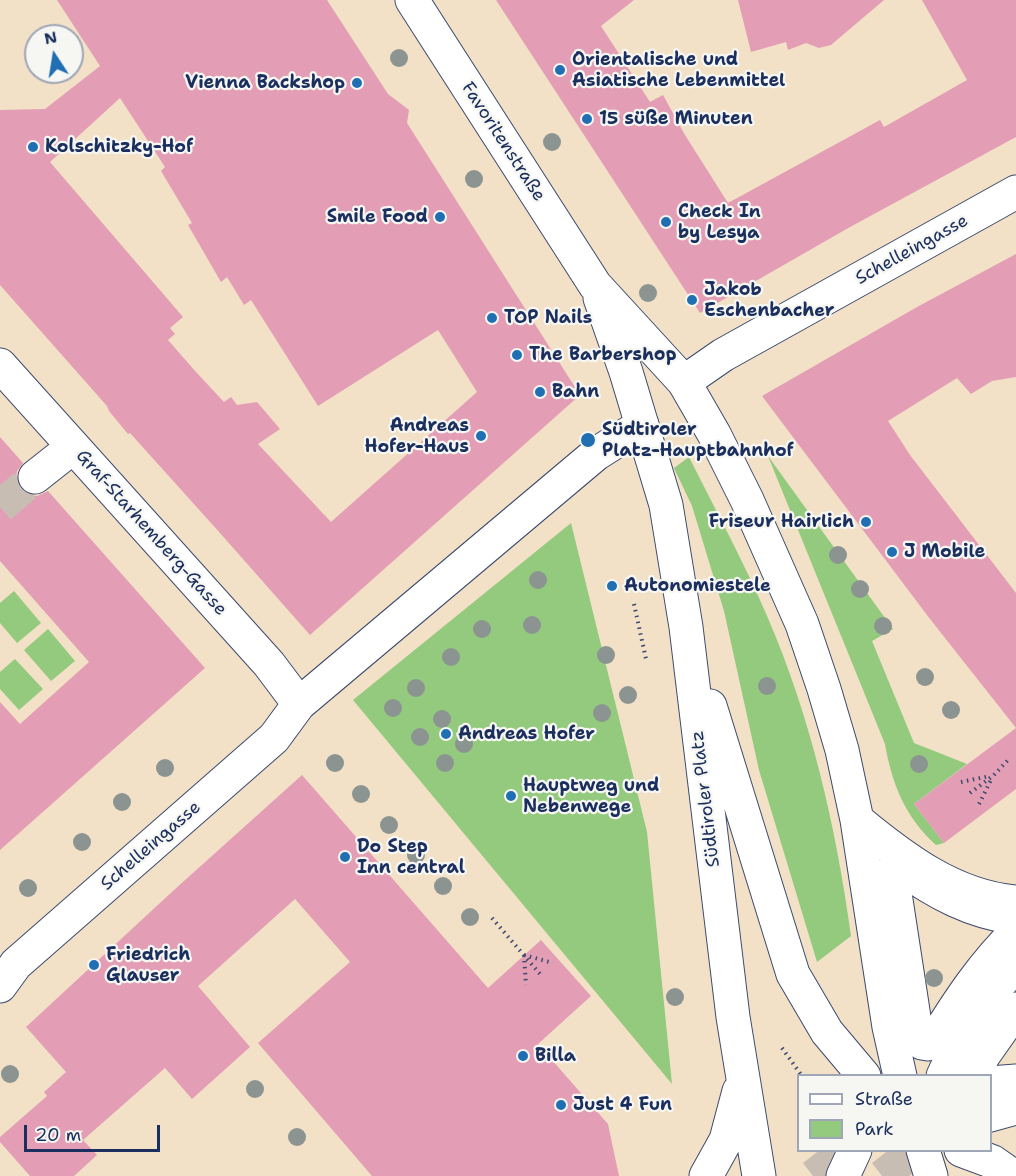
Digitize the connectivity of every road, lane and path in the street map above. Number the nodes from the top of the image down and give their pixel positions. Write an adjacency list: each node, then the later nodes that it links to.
1 (412, 0): 3 (main road, Favoritenstraße)
2 (1016, 192): 5 (main road, Schelleingasse)
3 (595, 285): 5 (main road, Favoritenstraße); 6 (main road, Favoritenstraße)
4 (0, 365): 7 (main road, Graf-Starhemberg-Gasse)
5 (684, 382): 16 (main road)
6 (642, 425): 9 (main road, Südtiroler Platz); 10 (main road)
7 (73, 447): 8 (main road); 10 (main road, Graf-Starhemberg-Gasse)
8 (35, 477)
9 (686, 627): 31 (main road); 36 (main road, Südtiroler Platz)
10 (299, 704): 26 (main road, Schelleingasse)
11 (1008, 760): 12 (path)
12 (994, 775): 13 (path); 14 (path); 15 (path)
13 (961, 782)
14 (970, 793)
15 (979, 804)
16 (857, 820): 17 (main road); 28 (main road)
17 (1016, 902)
18 (492, 918): 21 (path)
19 (1016, 918): 20 (main road)
20 (1016, 932)
21 (524, 954): 22 (path); 24 (path); 25 (path)
22 (553, 963)
23 (1016, 967): 34 (main road)
24 (540, 974)
25 (526, 985)
26 (0, 986)
27 (1016, 1008): 35 (main road)
28 (889, 1027): 32 (main road); 33 (main road)
29 (782, 1048): 30 (path)
30 (801, 1074)
31 (862, 1074)
32 (880, 1074)
33 (900, 1074)
34 (944, 1074)
35 (975, 1074)
36 (742, 1080): 46 (main road); 47 (main road, Südtiroler Platz)
37 (1016, 1081): 38 (main road)
38 (992, 1083)
39 (1016, 1108): 40 (main road)
40 (992, 1114)
41 (854, 1152): 48 (main road)
42 (911, 1152): 49 (main road)
43 (924, 1152): 50 (main road)
44 (965, 1152): 45 (main road)
45 (1003, 1169)
46 (706, 1176)
47 (759, 1176)
48 (843, 1176)
49 (904, 1176)
50 (931, 1176)

